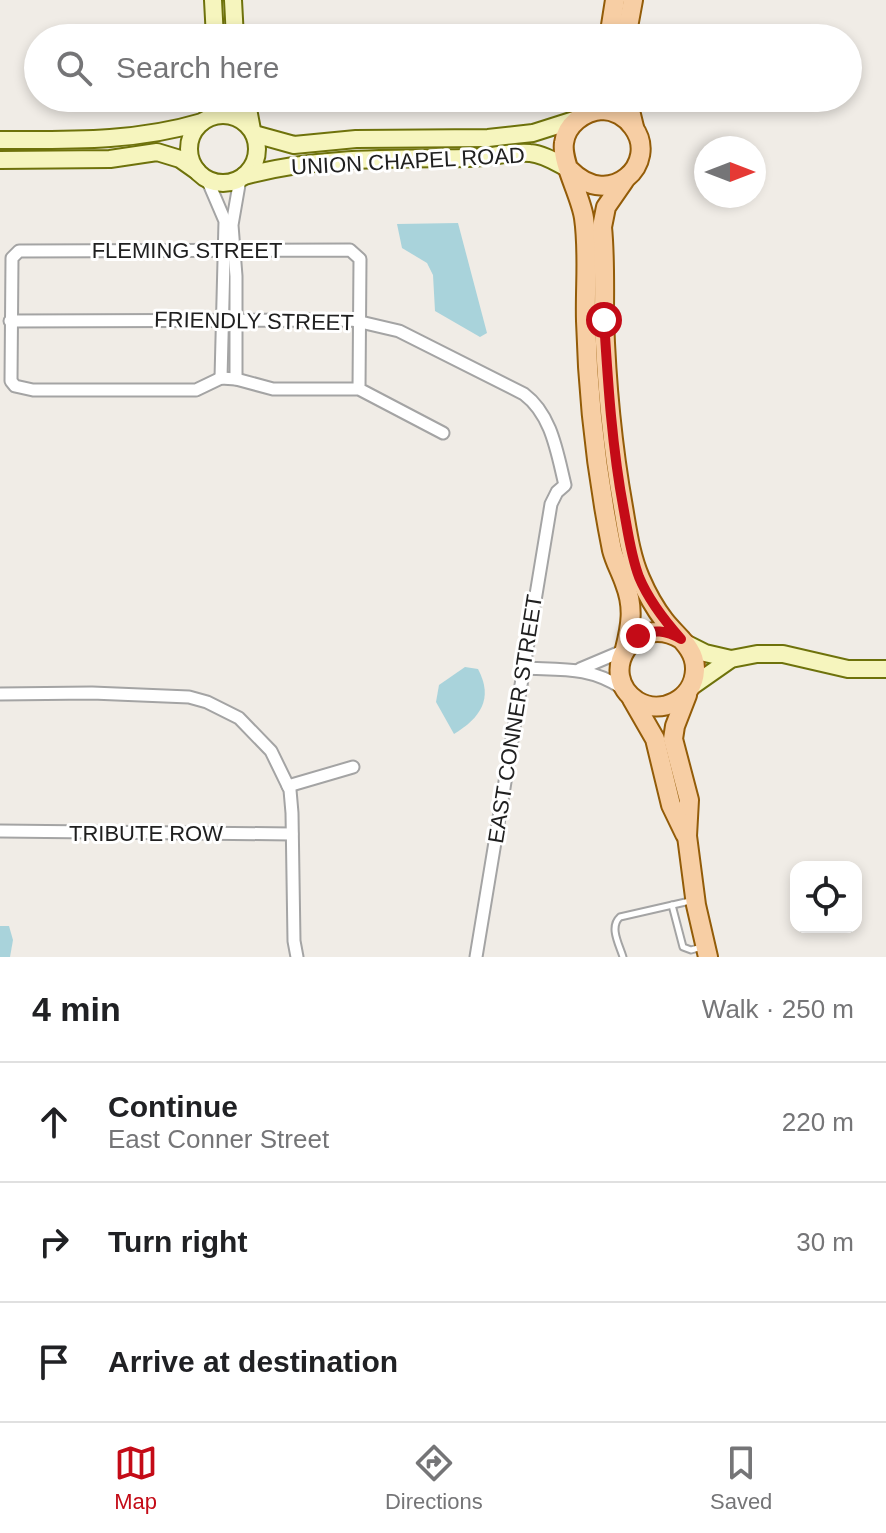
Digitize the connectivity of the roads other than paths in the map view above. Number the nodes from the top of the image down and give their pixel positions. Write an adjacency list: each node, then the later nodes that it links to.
1 (213, 0): 5 (main road)
2 (233, 0): 6 (main road)
3 (615, 0): 7 (main road)
4 (633, 0): 8 (main road)
5 (214, 24)
6 (234, 24)
7 (611, 24)
8 (629, 24)
9 (209, 112): 16 (main road)
10 (249, 112): 18 (main road)
11 (584, 112): 15 (main road)
12 (595, 112): 15 (main road)
13 (612, 112): 17 (main road)
14 (630, 112): 17 (main road)
15 (580, 118): 18 (main road, UNION CHAPEL ROAD); 21 (main road)
16 (204, 120): 18 (main road); 19 (main road); 22 (main road)
17 (634, 127): 23 (main road)
18 (253, 132): 24 (main road)
19 (0, 140)
20 (0, 160): 22 (main road)
21 (569, 170): 23 (main road); 24 (main road, UNION CHAPEL ROAD); 36 (main road)
22 (203, 176): 24 (main road); 25 (street)
23 (628, 176): 35 (main road)
24 (242, 177): 25 (street)
25 (229, 249): 26 (street); 27 (street); 28 (street, FLEMING STREET); 29 (street, FLEMING STREET)
26 (222, 319): 27 (street, FRIENDLY STREET); 28 (street, FRIENDLY STREET); 30 (street)
27 (236, 319): 29 (street, FRIENDLY STREET); 31 (street)
28 (10, 321): 30 (street)
29 (360, 322): 32 (street); 34 (street, FRIENDLY STREET)
30 (221, 378): 31 (street)
31 (236, 379): 32 (street)
32 (359, 389): 33 (street)
33 (443, 433)
34 (565, 485): 38 (street, EAST CONNER STREET)
35 (683, 641): 36 (main road); 37 (main road); 41 (main road)
36 (625, 649): 39 (street); 42 (main road)
37 (731, 659): 40 (main road); 41 (main road)
38 (523, 668): 39 (street); 53 (street, EAST CONNER STREET)
39 (580, 669): 42 (street)
40 (886, 669)
41 (690, 689): 42 (main road); 48 (main road)
42 (628, 693): 48 (main road)
43 (0, 694): 45 (street)
44 (353, 767): 45 (street)
45 (288, 786): 47 (street)
46 (0, 831): 47 (street, TRIBUTE ROW)
47 (292, 834): 52 (street)
48 (687, 836): 49 (main road)
49 (695, 900): 50 (lane); 51 (main road)
50 (672, 905): 51 (lane); 54 (lane)
51 (707, 952)
52 (297, 957)
53 (476, 957)
54 (623, 957)

